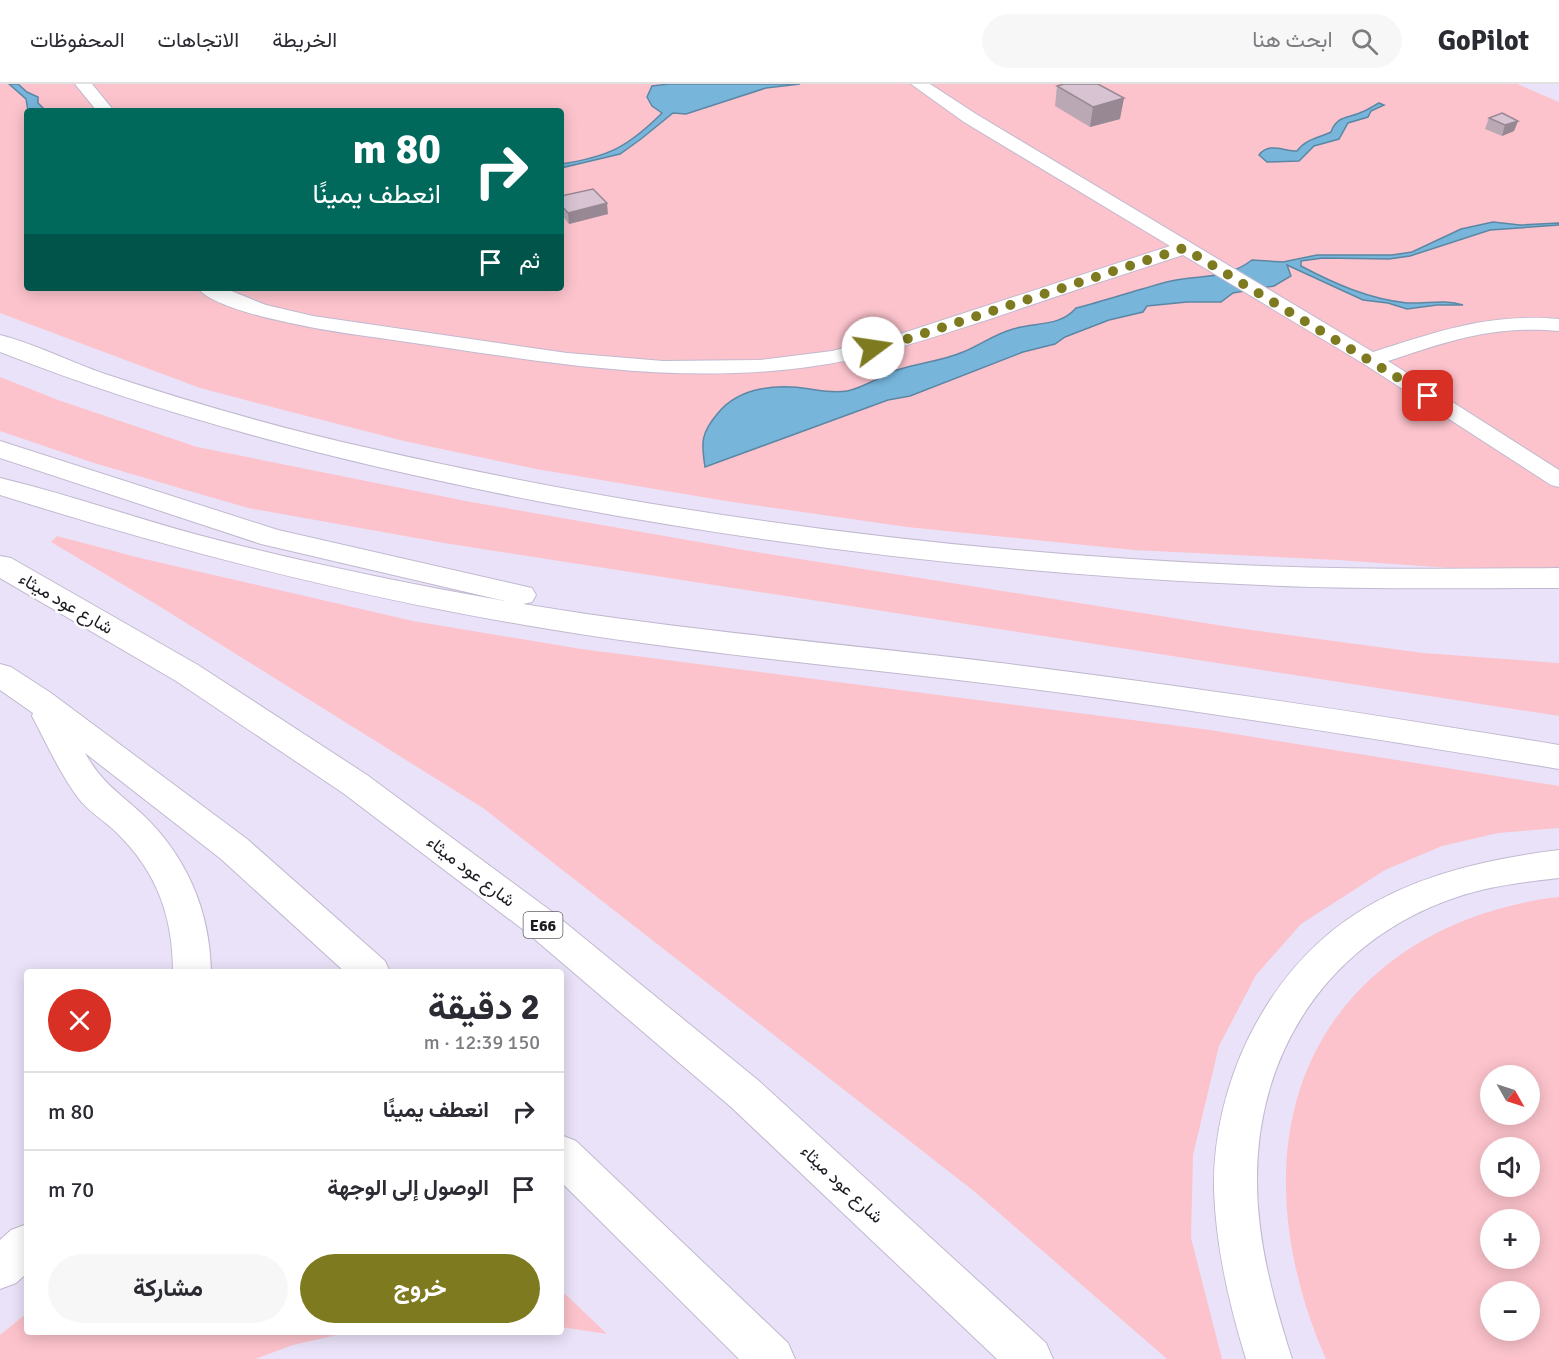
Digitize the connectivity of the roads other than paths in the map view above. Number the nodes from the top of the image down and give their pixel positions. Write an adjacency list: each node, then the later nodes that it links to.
1 (83, 84): 3 (lane)
2 (919, 84): 4 (lane)
3 (103, 108)
4 (1184, 248): 5 (lane); 8 (lane)
5 (216, 291)
6 (1559, 325): 8 (lane)
7 (0, 343): 13 (main road)
8 (1371, 360): 10 (lane)
9 (0, 449): 14 (main road)
10 (1559, 480)
11 (0, 486): 14 (main road)
12 (0, 565): 25 (main road, شارع عود ميثاء / E66)
13 (1559, 578)
14 (619, 629): 17 (main road)
15 (0, 675): 16 (main road)
16 (39, 701): 19 (main road); 20 (main road)
17 (1559, 757)
18 (1559, 864): 26 (main road)
19 (192, 969)
20 (368, 969)
21 (564, 1157): 24 (main road)
22 (24, 1248): 23 (main road)
23 (0, 1268)
24 (772, 1359)
25 (1030, 1359)
26 (1269, 1359)

